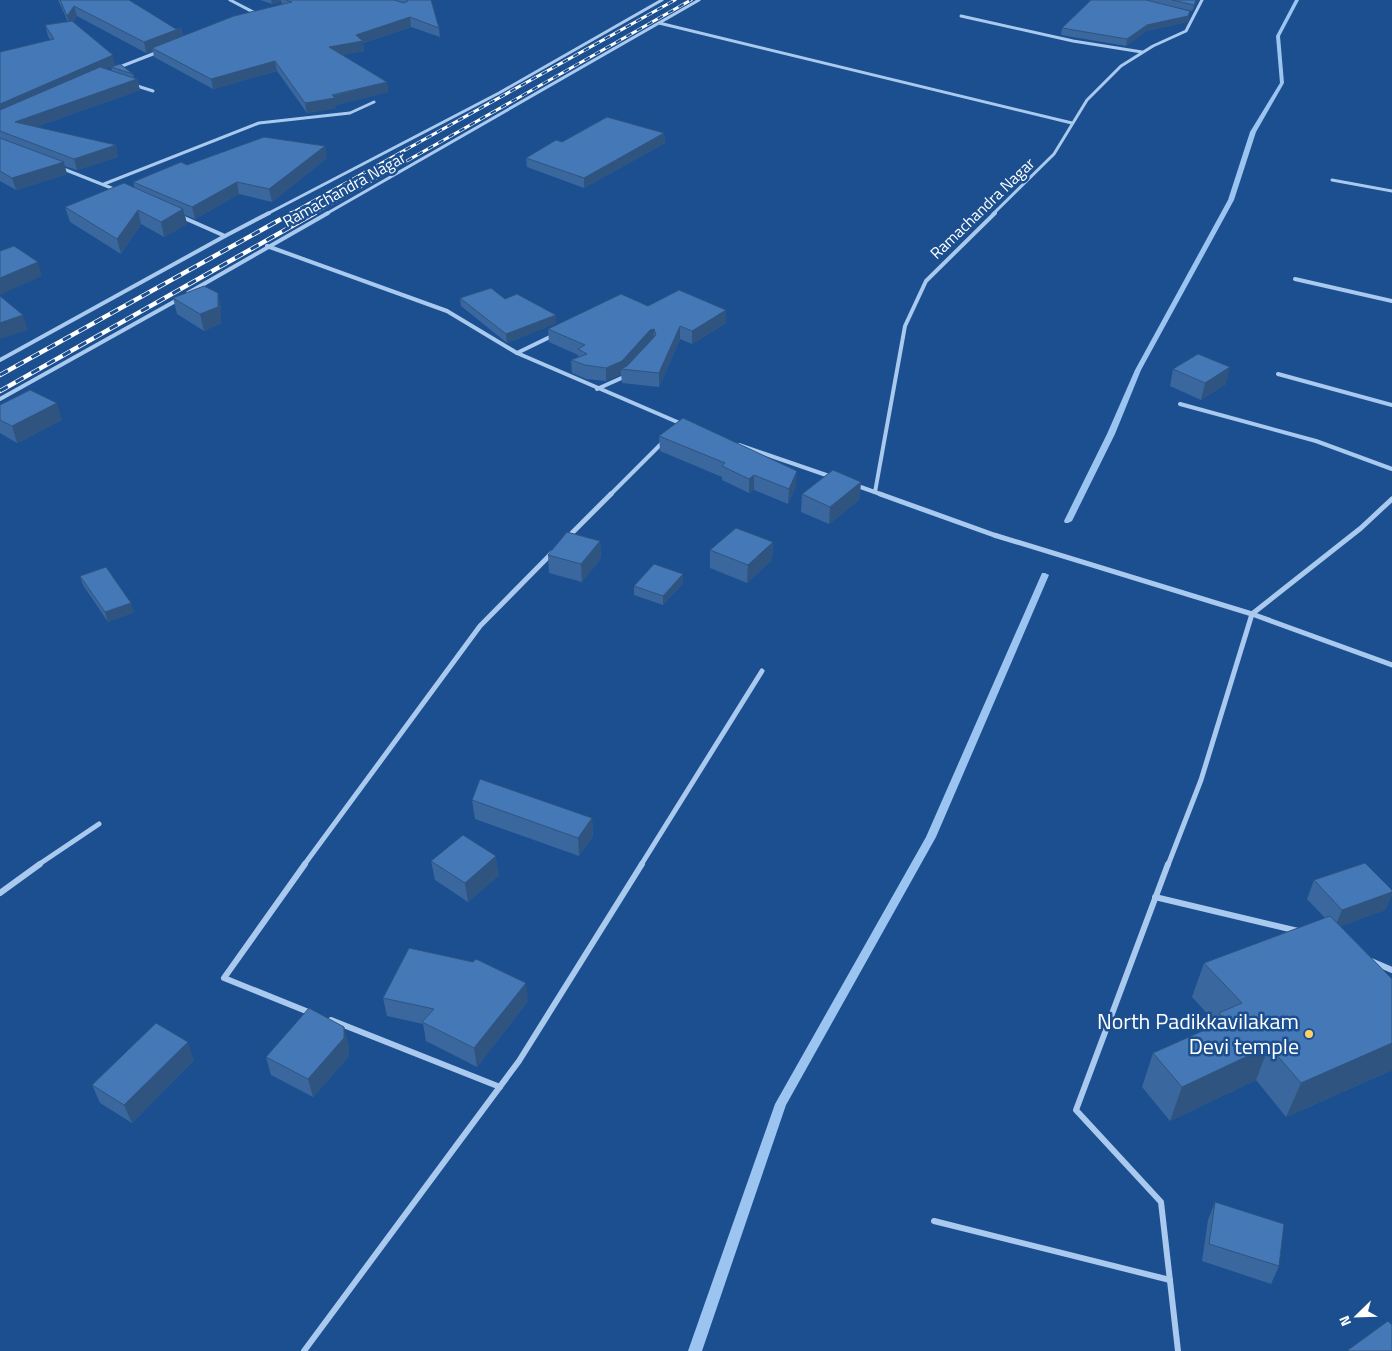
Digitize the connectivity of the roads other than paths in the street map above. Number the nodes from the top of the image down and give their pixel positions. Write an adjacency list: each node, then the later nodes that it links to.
1 (230, 0): 7 (street)
2 (662, 0): 25 (street)
3 (699, 0): 11 (street, Ramachandra Nagar)
4 (1202, 0): 8 (street, Ramachandra Nagar)
5 (266, 10): 7 (street)
6 (1185, 12): 8 (street)
7 (257, 14): 10 (street)
8 (1194, 14): 13 (street, Ramachandra Nagar)
9 (962, 16): 13 (street)
10 (248, 17)
11 (658, 23): 18 (street); 26 (street, Ramachandra Nagar)
12 (159, 52): 14 (street)
13 (1143, 52): 18 (street, Ramachandra Nagar)
14 (114, 69)
15 (128, 83): 16 (street)
16 (153, 91)
17 (374, 102): 21 (street)
18 (1072, 123): 46 (street, Ramachandra Nagar)
19 (52, 165): 21 (street)
20 (1332, 180): 22 (street)
21 (104, 184): 23 (street)
22 (1392, 191)
23 (121, 192)
24 (173, 214): 25 (street)
25 (225, 236): 31 (street)
26 (267, 246): 30 (street); 35 (street, Ramachandra Nagar)
27 (1295, 279): 28 (street)
28 (1392, 301)
29 (559, 333): 30 (street)
30 (517, 353): 34 (street)
31 (0, 360)
32 (631, 370): 34 (street)
33 (1278, 374): 37 (street)
34 (596, 389): 38 (street)
35 (0, 399)
36 (1180, 404): 43 (street)
37 (1392, 404)
38 (681, 424): 39 (street); 40 (street)
39 (691, 428)
40 (674, 431)
41 (668, 438): 48 (street)
42 (737, 444): 44 (street)
43 (1392, 469)
44 (838, 480)
45 (848, 483): 46 (street)
46 (875, 492): 50 (street)
47 (1392, 499): 50 (street)
48 (564, 541)
49 (557, 548): 59 (street)
50 (1252, 614): 51 (street); 55 (street)
51 (1392, 666)
52 (762, 671): 61 (street)
53 (99, 824): 54 (street)
54 (0, 893)
55 (1156, 897): 56 (street); 63 (street)
56 (1301, 932)
57 (1365, 958): 58 (street)
58 (1392, 970)
59 (316, 1015)
60 (325, 1018): 61 (street)
61 (500, 1087): 64 (street)
62 (934, 1221): 63 (street)
63 (1170, 1280): 65 (street)
64 (304, 1351)
65 (1178, 1351)

